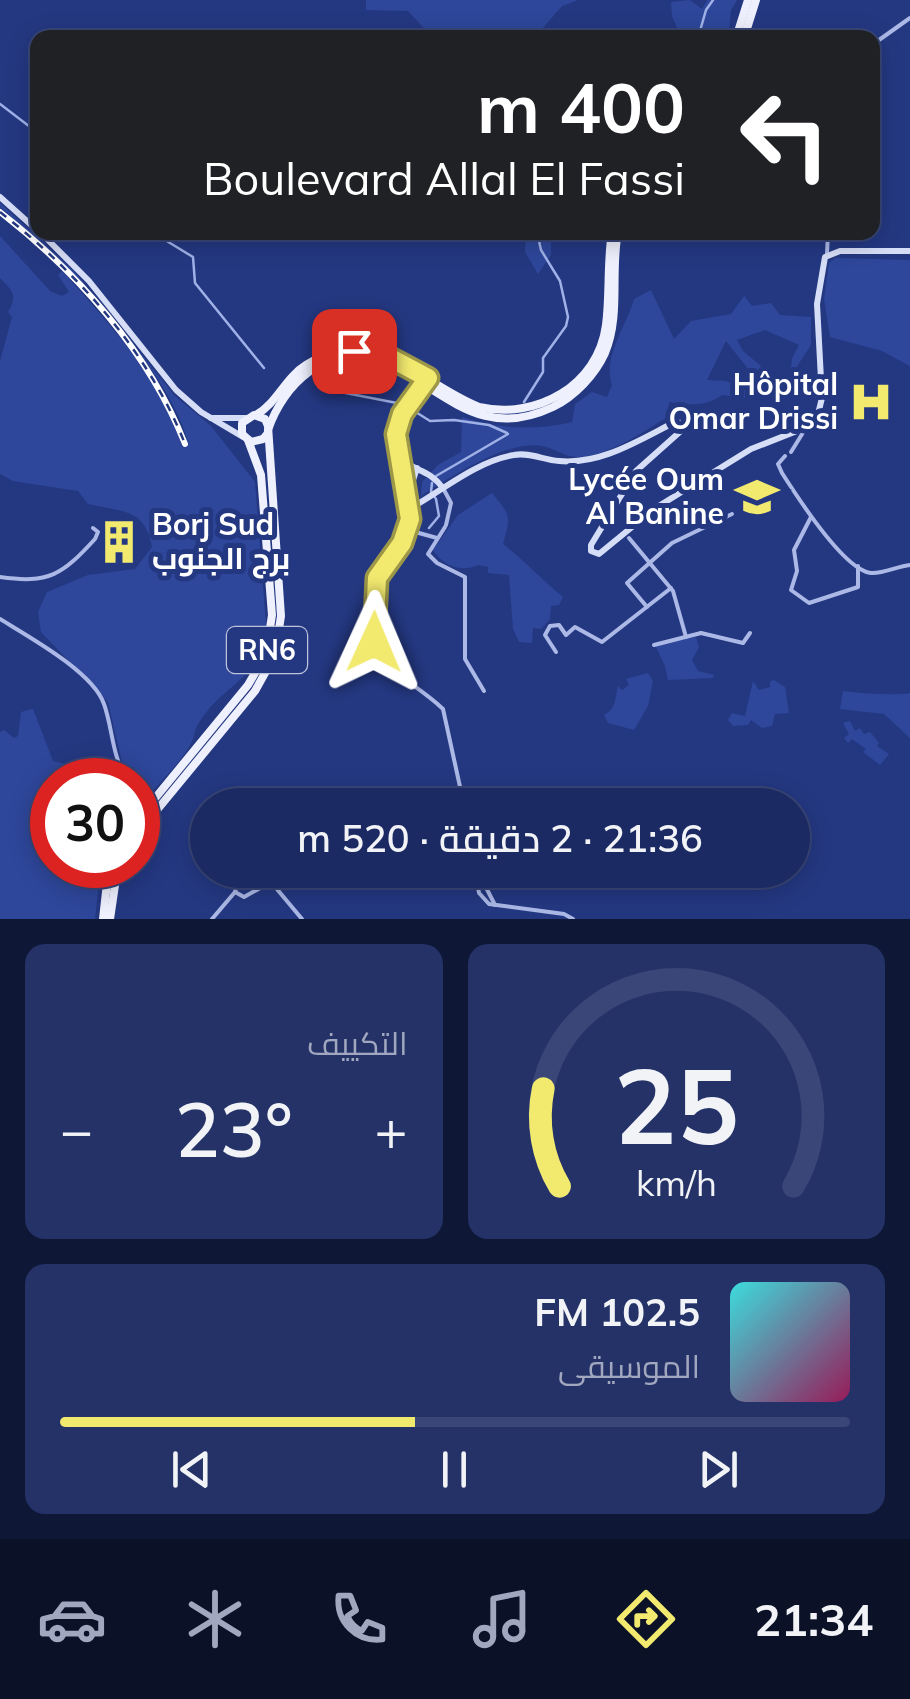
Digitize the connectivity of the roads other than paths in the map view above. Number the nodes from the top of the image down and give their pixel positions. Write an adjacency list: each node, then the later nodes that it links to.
1 (748, 0): 4 (main road)
2 (756, 0): 5 (main road)
3 (910, 18): 6 (street)
4 (742, 30)
5 (743, 30)
6 (880, 39)
7 (0, 197): 8 (main road)
8 (30, 225)
9 (46, 240): 16 (main road)
10 (614, 240): 14 (main road)
11 (828, 240): 13 (street)
12 (910, 250): 13 (main road)
13 (827, 254): 17 (main road)
14 (421, 379): 15 (main road); 18 (main road); 20 (main road)
15 (251, 416): 16 (main road); 18 (main road); 19 (main road, RN6)
16 (210, 418): 19 (main road)
17 (804, 429): 26 (street); 29 (main road)
18 (268, 431): 19 (main road); 46 (main road, RN6)
19 (246, 439): 45 (main road, RN6)
20 (400, 457): 21 (main road); 23 (main road)
21 (417, 468): 22 (main road); 23 (main road)
22 (440, 487): 24 (main road); 29 (main road); 30 (street)
23 (408, 495): 24 (main road)
24 (411, 508): 28 (street)
25 (732, 514): 31 (street)
26 (811, 518): 33 (street); 33 (street)
27 (93, 528): 34 (street)
28 (408, 530): 30 (street); 44 (street)
29 (627, 535): 31 (street)
30 (436, 538): 42 (street)
31 (650, 561): 35 (street); 36 (street)
32 (910, 565): 33 (street)
33 (858, 566)
34 (0, 576)
35 (671, 588): 36 (street); 39 (street)
36 (647, 607): 41 (street)
37 (0, 620): 43 (street)
38 (750, 634): 39 (street)
39 (686, 637): 40 (street)
40 (654, 645)
41 (556, 652)
42 (484, 691)
43 (118, 758)
44 (460, 788)
45 (160, 792)
46 (160, 806)
47 (107, 888): 57 (main road)
48 (115, 888): 58 (main road)
49 (236, 888): 54 (street)
50 (261, 888): 54 (street)
51 (277, 888): 60 (street)
52 (478, 888): 55 (street)
53 (487, 889): 55 (street); 56 (street)
54 (235, 892): 59 (street)
55 (479, 892): 56 (street)
56 (495, 905): 61 (street)
57 (102, 919)
58 (110, 919)
59 (212, 919)
60 (302, 919)
61 (573, 919)

